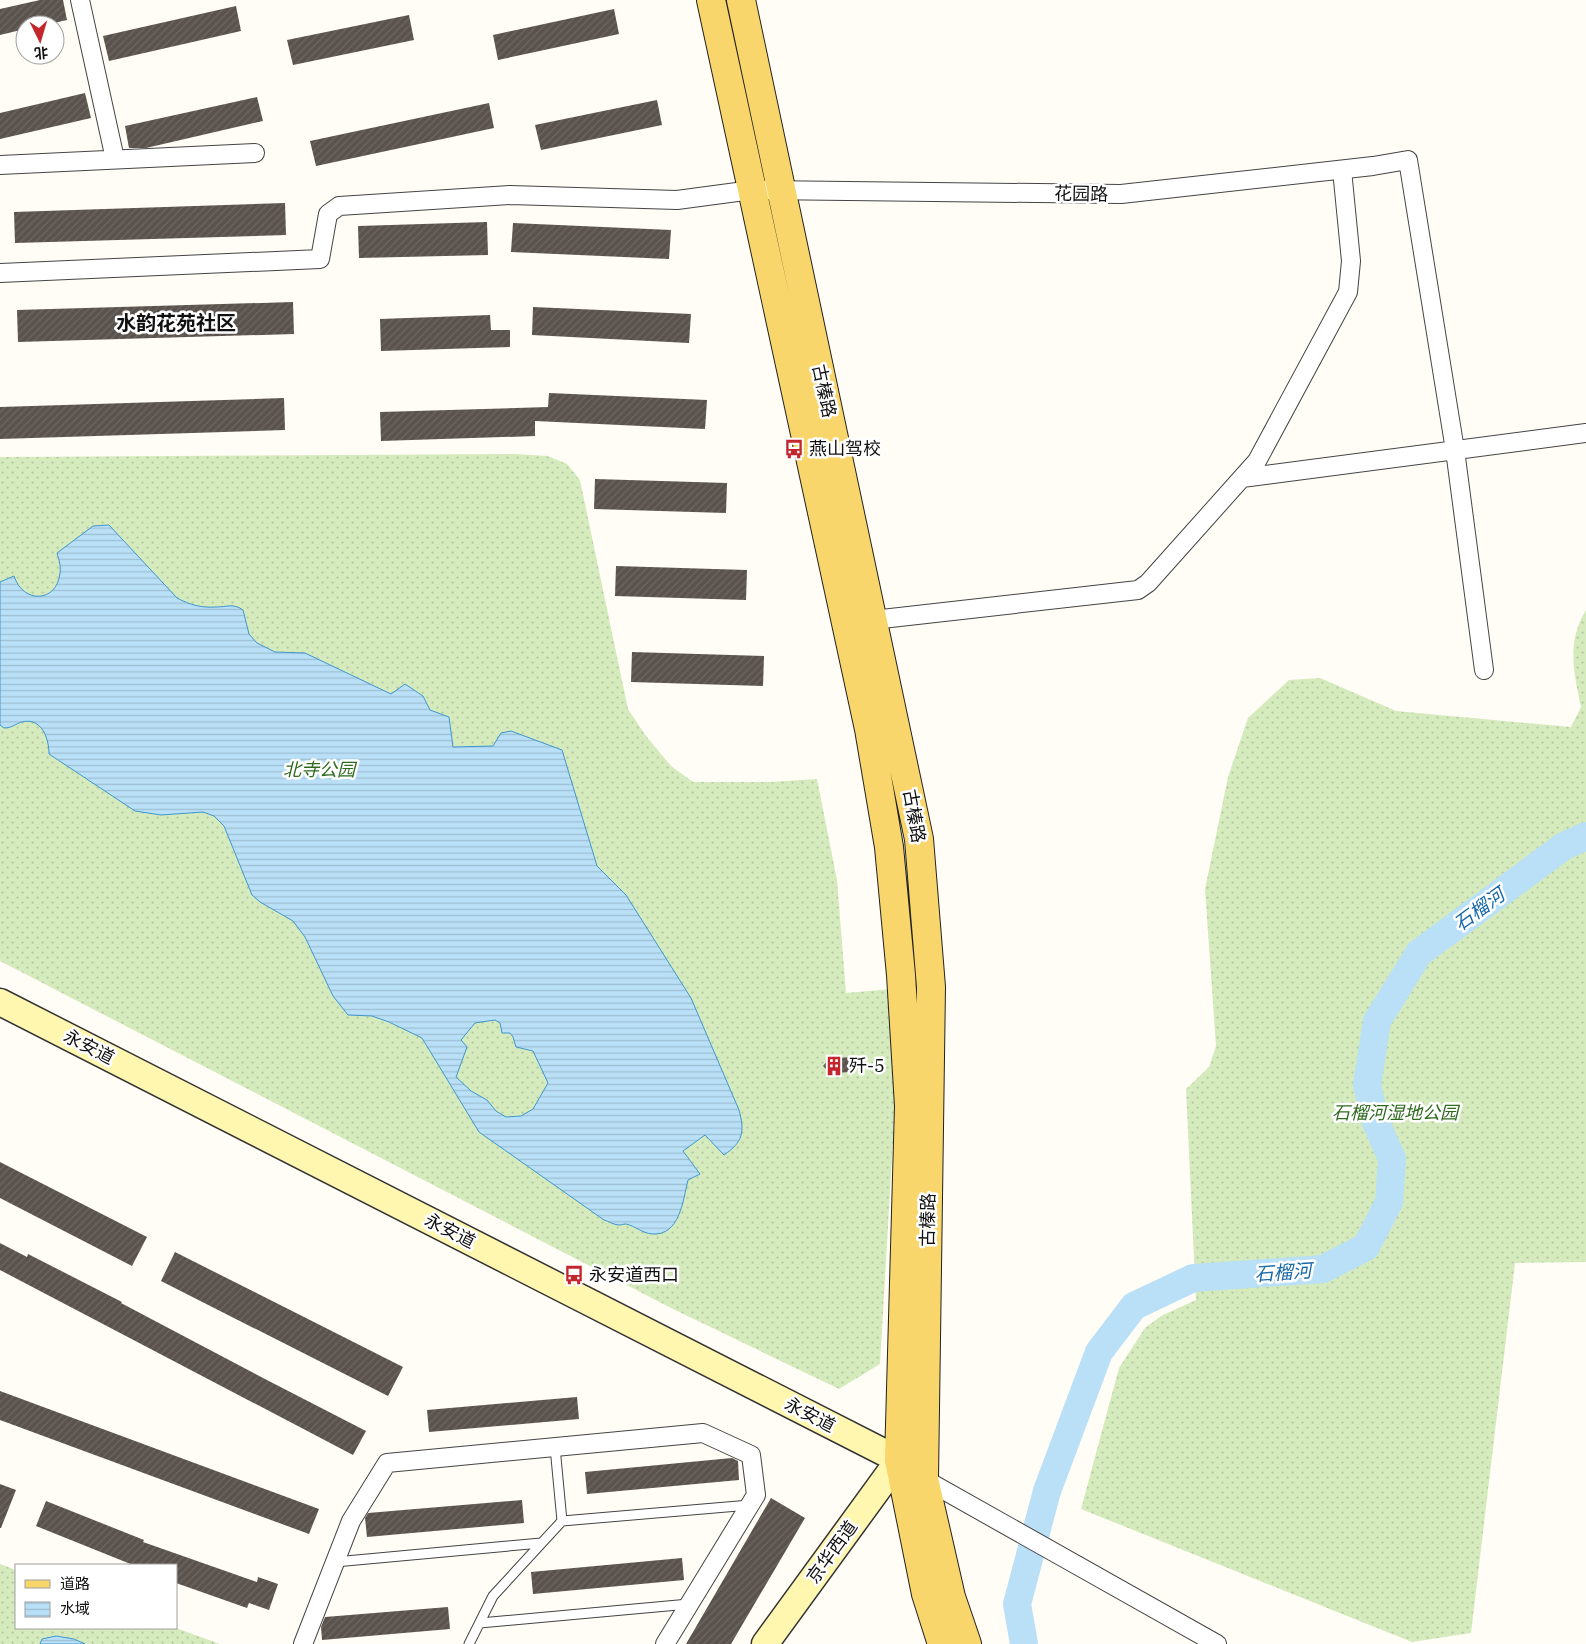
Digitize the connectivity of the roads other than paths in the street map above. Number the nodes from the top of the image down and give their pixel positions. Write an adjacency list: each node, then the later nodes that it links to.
1 (80, 0): 5 (street)
2 (711, 0): 8 (main road, 古榛路)
3 (741, 0): 9 (main road, 古榛路)
4 (255, 153): 5 (street)
5 (115, 159): 6 (street)
6 (0, 165)
7 (1342, 170): 9 (street, 花园路); 12 (street, 花园路); 13 (street)
8 (752, 190): 9 (street, 花园路); 10 (street, 花园路); 15 (main road, 古榛路)
9 (781, 190): 14 (main road, 古榛路)
10 (0, 273)
11 (1586, 433): 12 (street)
12 (1455, 450): 13 (street); 16 (street)
13 (1242, 478): 14 (street)
14 (873, 620): 15 (street); 20 (main road, 古榛路)
15 (846, 623): 19 (main road, 古榛路)
16 (1484, 670)
17 (0, 1002): 19 (main road, 永安道)
18 (555, 1447): 21 (street); 22 (lane); 24 (street)
19 (899, 1460): 20 (main road, 永安道); 27 (main road, 京华西道); 31 (main road, 古榛路)
20 (924, 1479): 32 (main road, 古榛路); 33 (street)
21 (750, 1505): 22 (lane); 25 (street)
22 (562, 1521): 23 (lane)
23 (541, 1543): 24 (lane); 26 (lane)
24 (335, 1562): 28 (street)
25 (690, 1604): 26 (lane); 30 (street)
26 (480, 1623): 29 (lane)
27 (774, 1642)
28 (303, 1644)
29 (469, 1644)
30 (665, 1644)
31 (942, 1644)
32 (967, 1644)
33 (1217, 1644)

